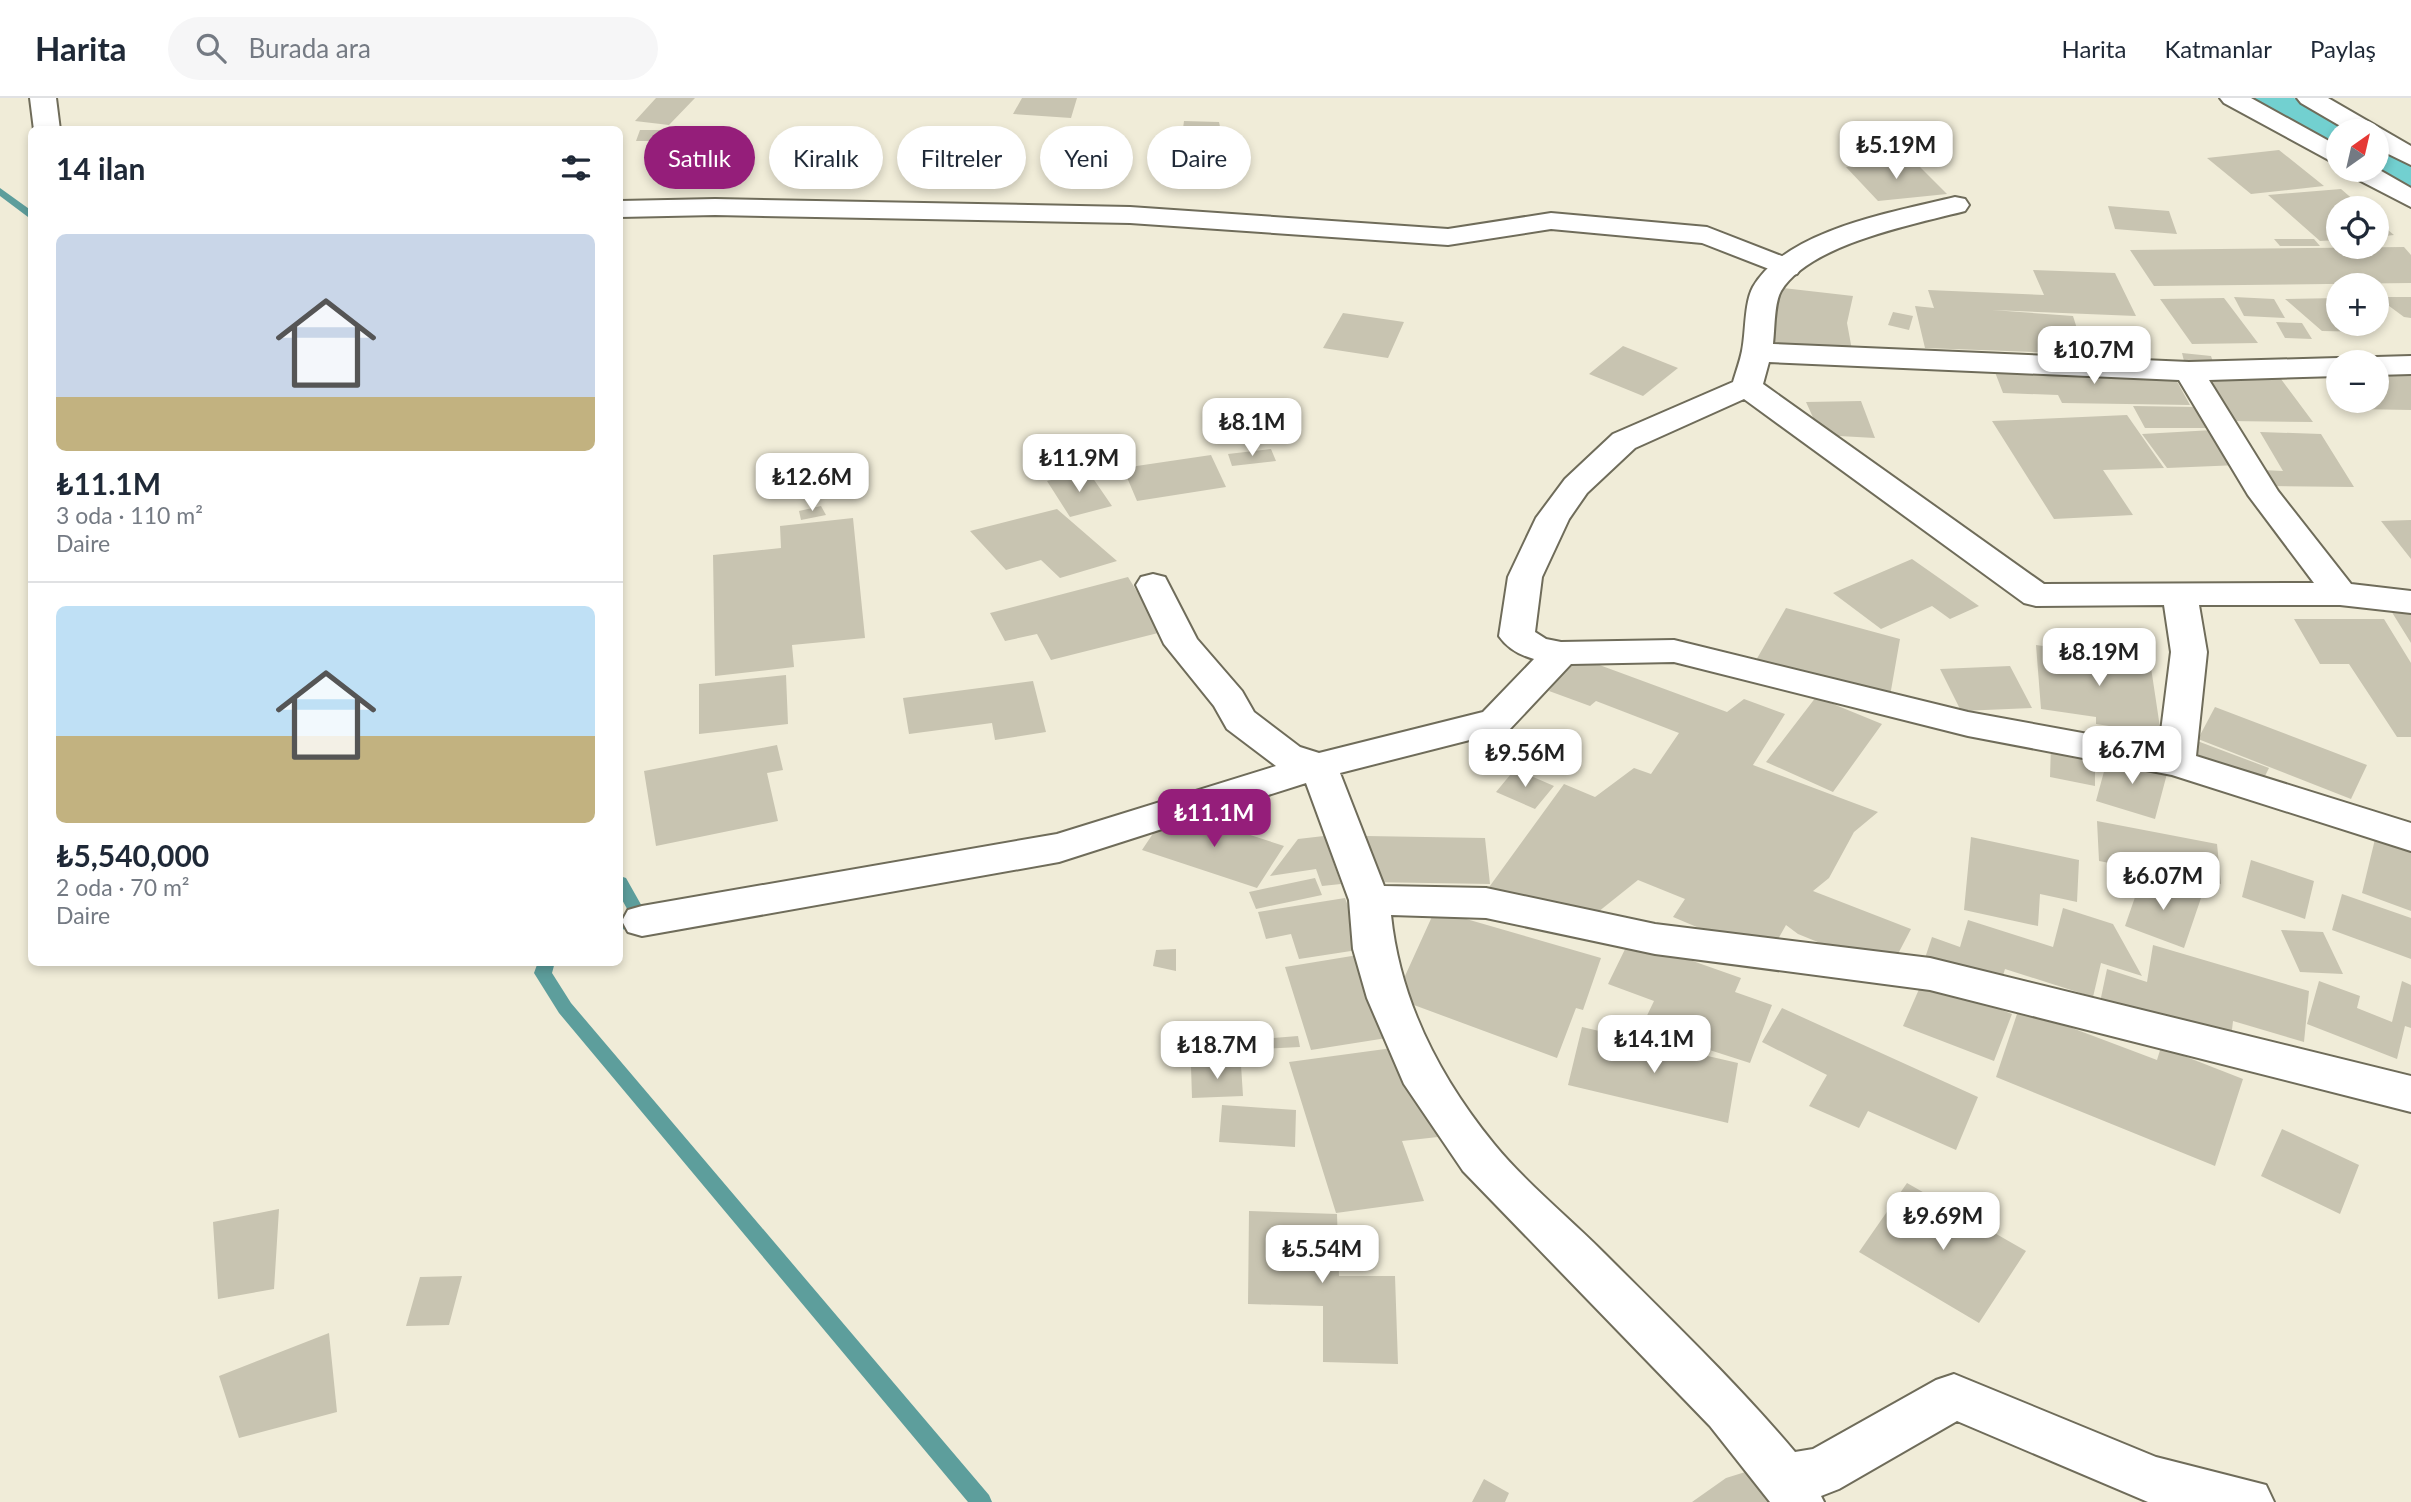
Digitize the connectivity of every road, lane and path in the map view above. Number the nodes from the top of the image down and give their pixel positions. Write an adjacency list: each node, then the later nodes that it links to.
1 (43, 98): 5 (street)
2 (2233, 98): 7 (street)
3 (2310, 98): 4 (street)
4 (2346, 119)
5 (46, 126)
6 (2389, 144): 8 (street)
7 (2326, 151)
8 (2411, 157)
9 (2380, 182): 10 (street)
10 (2411, 200)
11 (1955, 205): 13 (street)
12 (623, 209): 13 (street)
13 (1787, 268): 14 (street)
14 (1757, 352): 18 (street); 19 (street)
15 (2411, 365): 16 (street)
16 (2389, 366)
17 (2326, 367): 18 (street)
18 (2189, 371): 21 (street)
19 (1747, 387): 22 (street); 24 (street)
20 (1153, 585): 26 (street)
21 (2340, 594): 22 (street); 23 (street)
22 (2180, 595): 25 (street)
23 (2411, 602)
24 (1561, 653): 25 (street); 26 (street)
25 (2176, 763): 27 (street)
26 (1318, 766): 28 (street); 29 (street)
27 (2411, 837)
28 (1370, 900): 30 (street); 31 (street)
29 (642, 921)
30 (2411, 1094)
31 (1791, 1490): 32 (street)
32 (2248, 1502)

